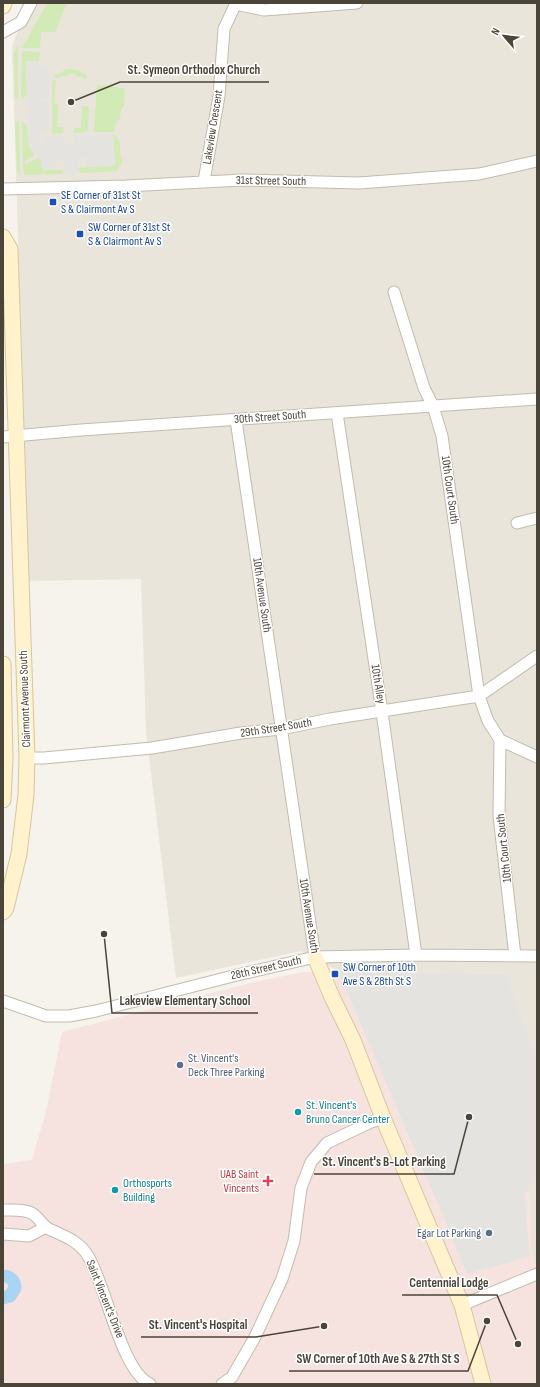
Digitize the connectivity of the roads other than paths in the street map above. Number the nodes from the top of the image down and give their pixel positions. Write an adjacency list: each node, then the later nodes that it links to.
1 (4, 3): 5 (street)
2 (31, 3): 6 (street)
3 (357, 3): 4 (street)
4 (236, 4): 8 (street, Lakeview Crescent)
5 (3, 6)
6 (3, 32)
7 (537, 161): 8 (street, 31st Street South)
8 (204, 181): 9 (street, 31st Street South)
9 (3, 189)
10 (3, 237): 16 (street)
11 (394, 292): 13 (street, 10th Court South)
12 (537, 399): 13 (street, 30th Street South)
13 (434, 406): 14 (street, 30th Street South); 21 (street, 10th Court South)
14 (337, 413): 15 (street, 30th Street South); 22 (street, 10th Alley)
15 (236, 420): 16 (street, 30th Street South); 23 (street, 10th Avenue South)
16 (9, 436): 27 (street, Clairmont Avenue South)
17 (537, 518): 18 (street)
18 (517, 523)
19 (537, 656): 21 (street, 29th Street South)
20 (3, 664): 26 (street, Clairmont Avenue South)
21 (479, 696): 22 (street, 29th Street South); 24 (street, 10th Court South)
22 (382, 712): 23 (street, 29th Street South); 30 (street, 10th Alley)
23 (281, 729): 27 (street, 29th Street South); 33 (street, 10th Avenue South)
24 (500, 740): 25 (street); 31 (street, 10th Court South)
25 (537, 757)
26 (4, 758): 27 (street, 29th Street South); 28 (street, Clairmont Avenue South)
27 (27, 758): 29 (street, Clairmont Avenue South)
28 (3, 800)
29 (3, 912)
30 (416, 955): 31 (street, 28th Street South); 33 (street, 28th Street South)
31 (515, 956): 32 (street, 28th Street South)
32 (537, 956)
33 (315, 957): 34 (street, 28th Street South); 35 (street, 10th Avenue South)
34 (3, 1001)
35 (383, 1118): 40 (street, 10th Avenue South); 42 (street)
36 (3, 1210): 37 (street, Saint Vincent's Drive)
37 (46, 1227): 38 (street); 41 (street, Saint Vincent's Drive)
38 (3, 1234)
39 (537, 1274): 40 (street)
40 (462, 1304): 43 (street, 10th Avenue South)
41 (150, 1384)
42 (222, 1384)
43 (483, 1384)

